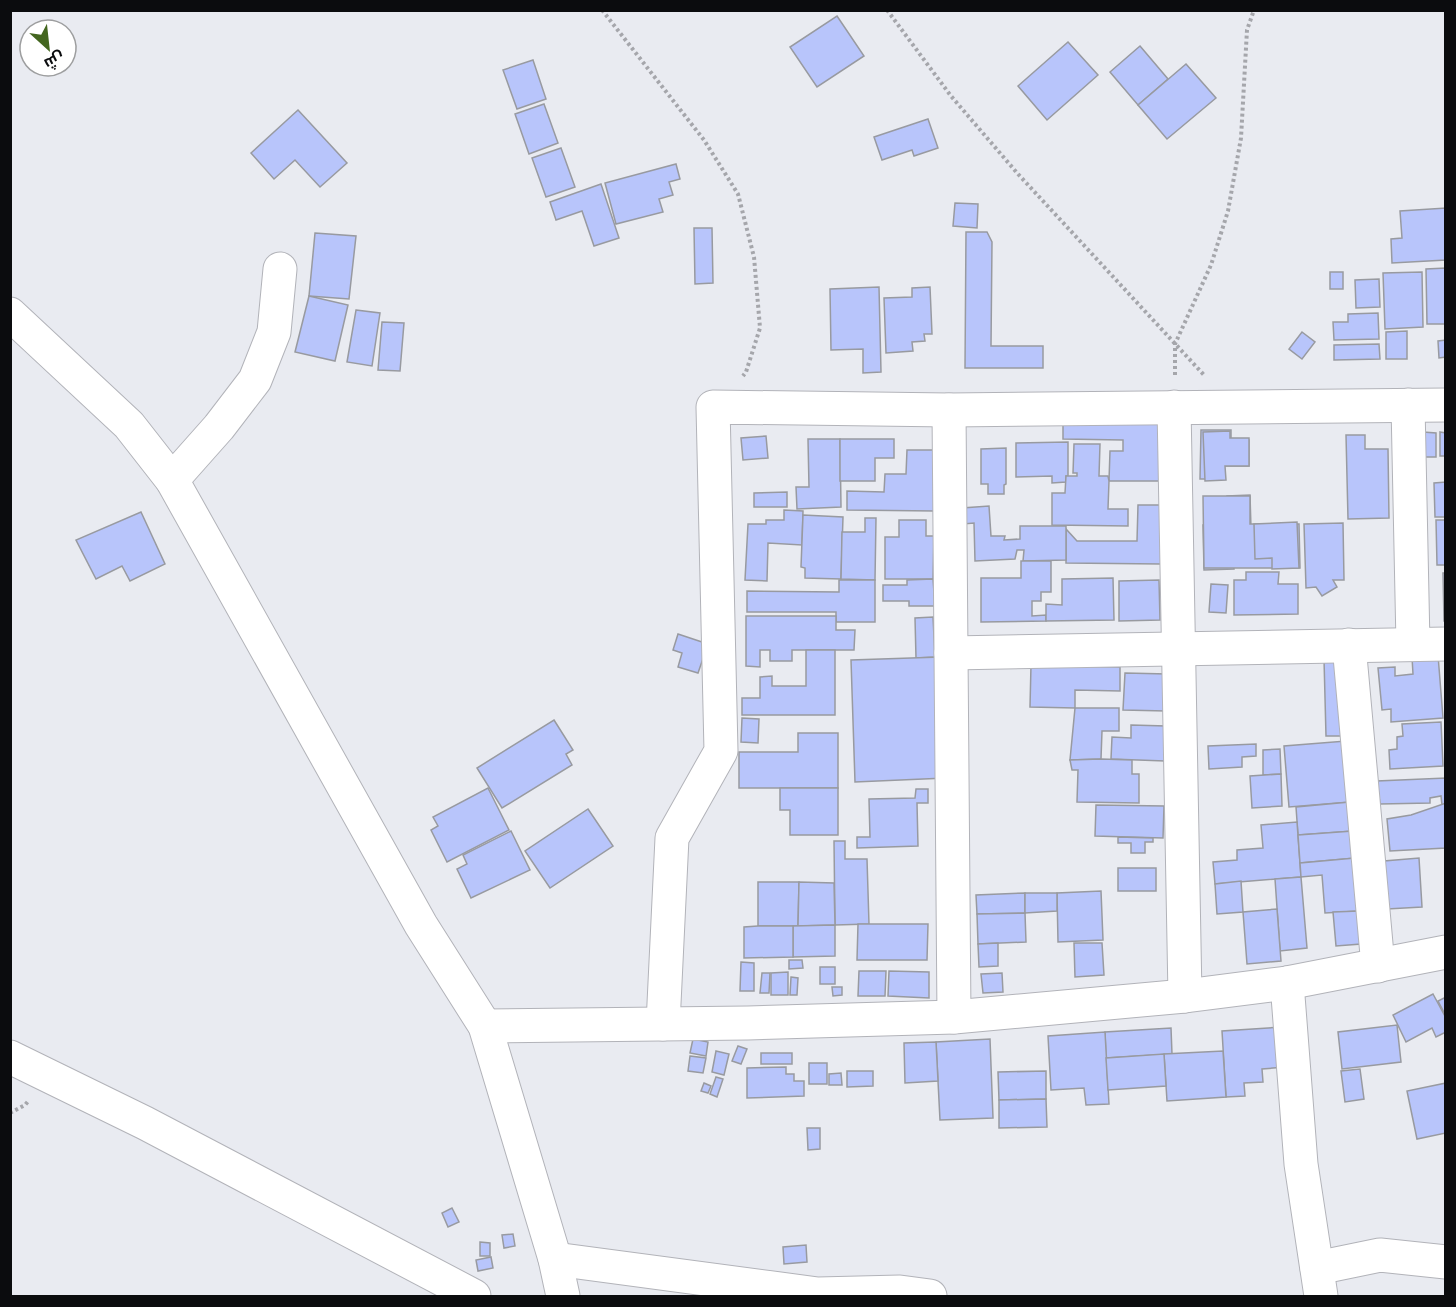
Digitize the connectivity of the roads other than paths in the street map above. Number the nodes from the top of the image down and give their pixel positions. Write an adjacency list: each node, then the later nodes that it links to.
1 (280, 269): 7 (street)
2 (10, 314): 7 (street)
3 (1408, 405): 4 (street); 5 (street); 8 (street)
4 (1446, 405)
5 (1174, 407): 6 (street); 11 (street)
6 (949, 410): 12 (street); 18 (street)
7 (172, 480): 19 (street)
8 (1413, 644): 9 (street); 10 (street)
9 (1446, 644)
10 (1349, 645): 11 (street); 14 (street)
11 (1179, 649): 12 (street); 16 (street)
12 (951, 652): 17 (street)
13 (1446, 952): 14 (street)
14 (1378, 966): 15 (street)
15 (1287, 983): 16 (street); 23 (street)
16 (1185, 996): 17 (street)
17 (954, 1017): 18 (street)
18 (663, 1024): 19 (street)
19 (485, 1026): 21 (street)
20 (10, 1056): 24 (street)
21 (555, 1259): 25 (street); 26 (street)
22 (1446, 1262): 23 (street)
23 (1319, 1282)
24 (474, 1296)
25 (564, 1296)
26 (930, 1296)

